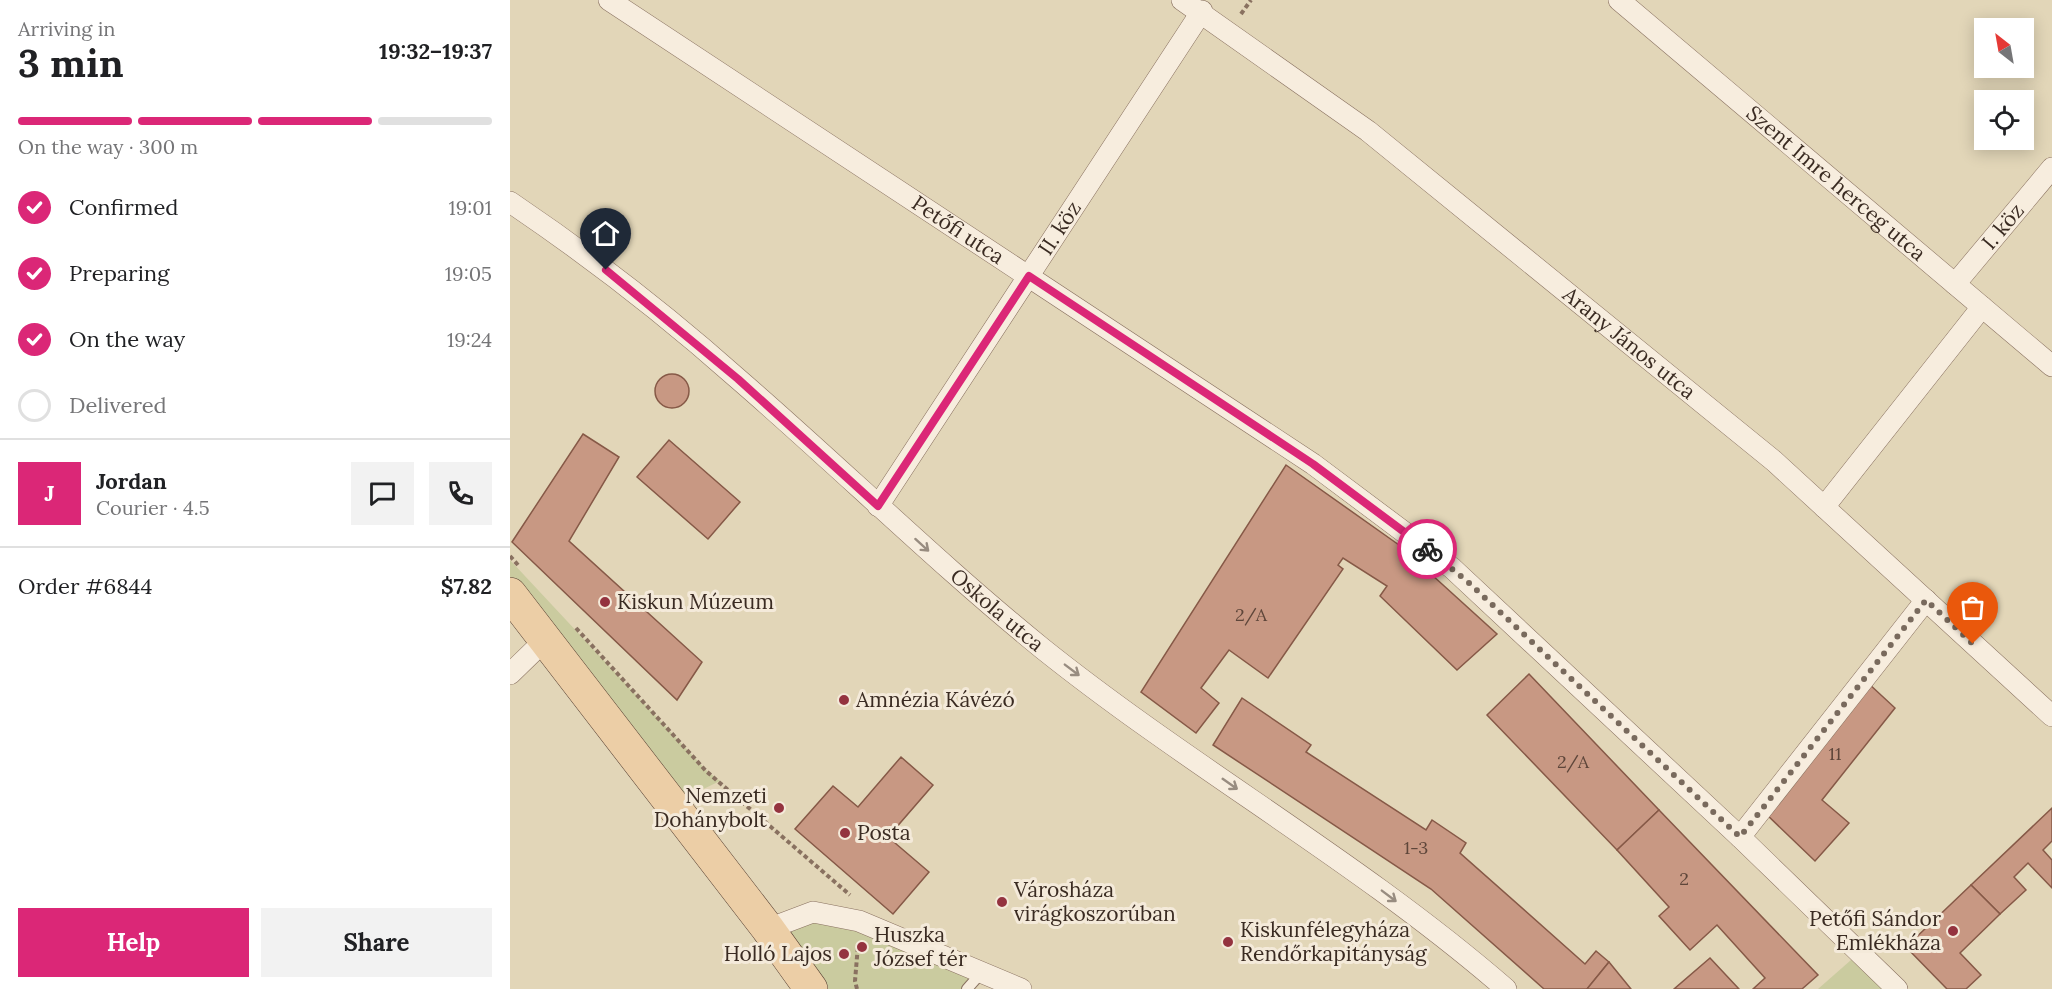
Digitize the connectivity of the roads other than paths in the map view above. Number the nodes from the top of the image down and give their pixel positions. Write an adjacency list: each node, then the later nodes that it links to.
1 (609, 0): 7 (street, Petőfi utca)
2 (1182, 0): 4 (street, Arany János utca)
3 (1619, 0): 8 (street, Szent Imre herceg utca)
4 (1202, 11): 7 (street, II. köz); 12 (street, Arany János utca)
5 (2052, 168): 8 (street, I. köz)
6 (510, 202): 11 (street, Oskola utca)
7 (1029, 276): 11 (street, II. köz); 18 (street, Petőfi utca)
8 (1954, 284): 9 (street, Szent Imre herceg utca)
9 (1982, 307): 10 (street, Szent Imre herceg utca); 12 (street)
10 (2052, 366)
11 (878, 506): 25 (street, Oskola utca, one-way to 25)
12 (1824, 507): 14 (street, Arany János utca)
13 (518, 584): 15 (main road)
14 (1926, 600): 17 (street, Arany János utca); 18 (street)
15 (559, 633): 16 (street); 19 (main road)
16 (510, 674)
17 (2052, 716)
18 (1740, 837): 21 (street, Petőfi utca)
19 (768, 928): 20 (street); 22 (main road)
20 (982, 972): 23 (lane); 24 (street)
21 (1885, 985)
22 (811, 989)
23 (967, 989)
24 (1021, 989)
25 (1506, 989)

